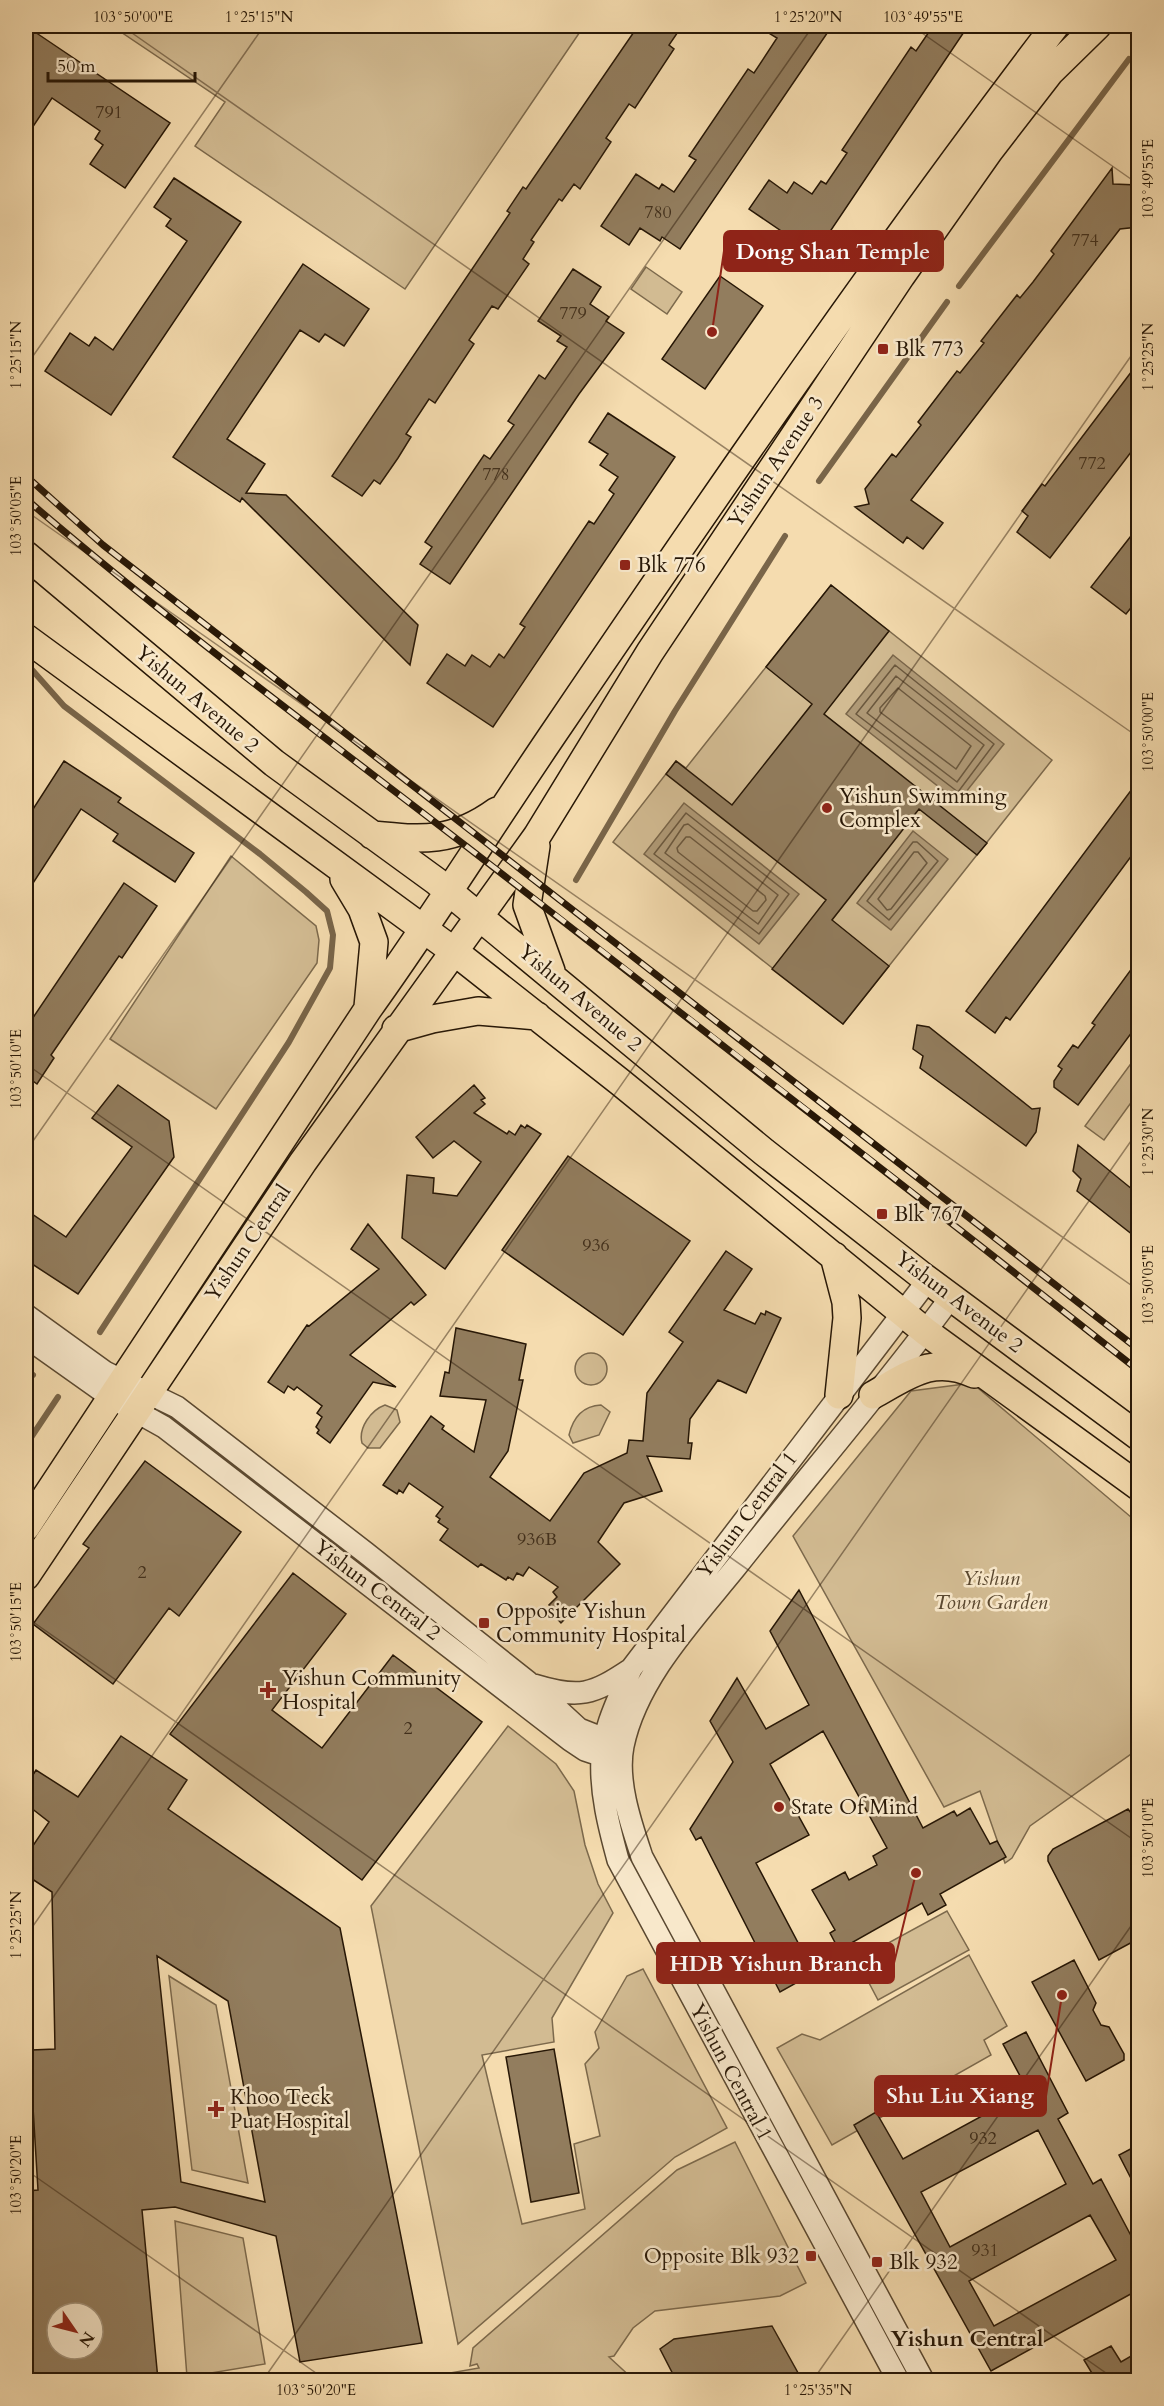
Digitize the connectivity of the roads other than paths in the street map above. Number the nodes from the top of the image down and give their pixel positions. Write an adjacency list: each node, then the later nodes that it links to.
1 (1055, 26): 5 (main road, Yishun Avenue 3)
2 (1097, 26): 7 (main road, Yishun Avenue 3)
3 (26, 555): 6 (main road, Yishun Avenue 2)
4 (26, 638): 8 (main road, Yishun Avenue 2)
5 (504, 807): 6 (main road); 9 (main road, Yishun Avenue 3)
6 (370, 834): 9 (main road, Yishun Avenue 2)
7 (537, 836): 10 (main road, Yishun Avenue 3); 13 (main road)
8 (337, 868): 11 (main road, Yishun Avenue 2); 14 (main road)
9 (450, 892): 10 (main road, Yishun Avenue 2); 11 (main road, Yishun Central)
10 (481, 917): 12 (main road, Yishun Central); 13 (main road, Yishun Avenue 2)
11 (425, 931): 12 (main road, Yishun Avenue 2); 14 (main road, Yishun Central)
12 (455, 952): 15 (main road, Yishun Avenue 2); 16 (main road, Yishun Central)
13 (552, 974): 18 (main road, Yishun Avenue 2)
14 (368, 1009): 26 (main road, Yishun Central)
15 (537, 1016): 16 (main road); 17 (main road, Yishun Avenue 2)
16 (396, 1029): 29 (main road, Yishun Central)
17 (834, 1256): 20 (main road, Yishun Avenue 2); 27 (main road)
18 (928, 1280): 19 (main road, Yishun Avenue 2); 20 (street, Yishun Central 1)
19 (951, 1297): 22 (street, Yishun Central 1); 30 (main road, Yishun Avenue 2)
20 (902, 1313): 22 (main road, Yishun Avenue 2); 27 (street, Yishun Central 1)
21 (26, 1315): 24 (street)
22 (926, 1332): 25 (main road, Yishun Avenue 2); 28 (street, Yishun Central 1)
23 (26, 1337): 24 (street)
24 (67, 1357): 26 (street)
25 (994, 1384): 28 (main road); 31 (main road, Yishun Avenue 2)
26 (117, 1390): 29 (street); 32 (main road, Yishun Central)
27 (839, 1395): 34 (street, Yishun Central 1)
28 (873, 1395): 36 (street, Yishun Central 1)
29 (141, 1403): 33 (main road, Yishun Central); 35 (street, Yishun Central 2); 36 (street, Yishun Central 2)
30 (1138, 1436)
31 (1138, 1486)
32 (26, 1527)
33 (26, 1576)
34 (631, 1669): 35 (street, Yishun Central 2); 36 (street, Yishun Central 1)
35 (528, 1682): 36 (street, Yishun Central 2)
36 (613, 1751): 37 (street, Yishun Central 1); 38 (street, Yishun Central 1)
37 (898, 2380)
38 (923, 2380)

